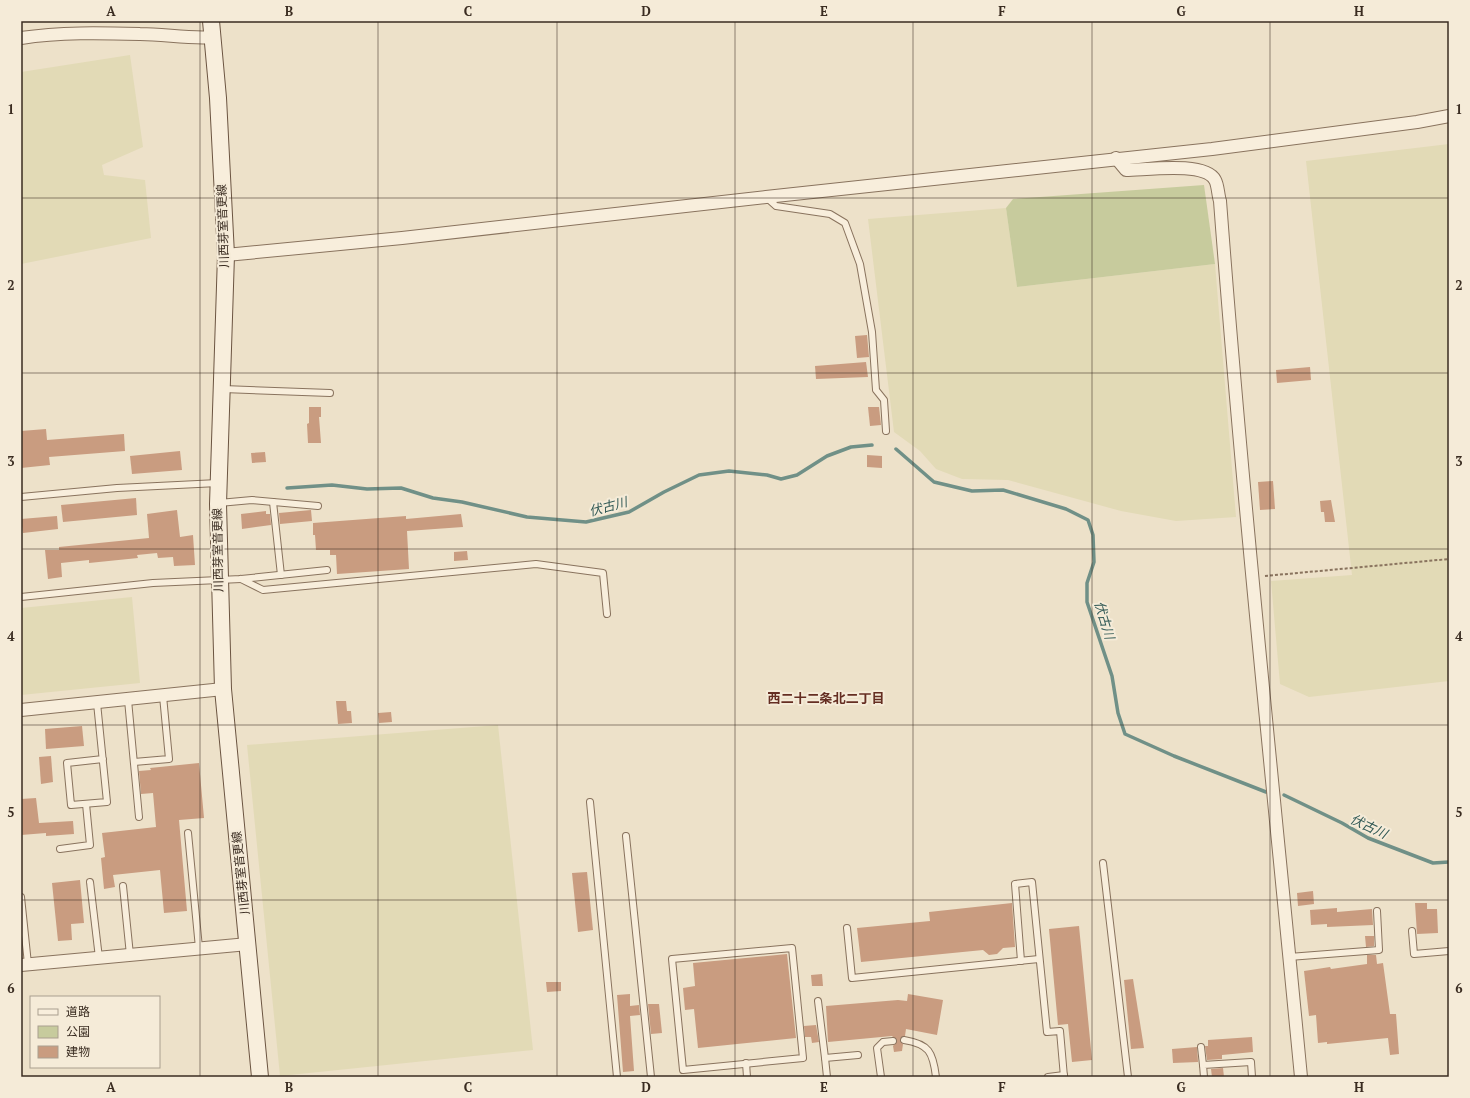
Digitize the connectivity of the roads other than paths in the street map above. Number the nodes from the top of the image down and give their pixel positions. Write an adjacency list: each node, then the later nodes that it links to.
1 (211, 21): 3 (main road, 川西芽室音更線)
2 (21, 38): 3 (street)
3 (214, 38): 7 (main road, 川西芽室音更線)
4 (1449, 116): 5 (street)
5 (1116, 158): 6 (street); 46 (street)
6 (766, 197): 7 (street); 10 (lane)
7 (226, 255): 8 (main road, 川西芽室音更線)
8 (221, 389): 9 (lane); 11 (main road, 川西芽室音更線)
9 (330, 393)
10 (886, 431)
11 (218, 483): 12 (lane); 14 (main road, 川西芽室音更線)
12 (21, 497)
13 (273, 502): 14 (lane); 15 (lane); 17 (lane)
14 (218, 504): 18 (main road, 川西芽室音更線)
15 (318, 506)
16 (327, 570): 17 (lane)
17 (280, 575): 19 (lane)
18 (218, 579): 19 (lane); 20 (lane); 22 (main road, 川西芽室音更線)
19 (241, 579): 21 (lane)
20 (21, 597)
21 (607, 614)
22 (223, 689): 23 (street); 42 (main road, 川西芽室音更線)
23 (163, 696): 24 (street); 28 (lane)
24 (128, 700): 25 (street); 28 (lane)
25 (97, 703): 26 (street); 27 (lane)
26 (21, 710)
27 (103, 759): 30 (lane); 30 (lane)
28 (134, 762): 31 (lane)
29 (590, 802): 61 (lane)
30 (86, 804): 34 (lane)
31 (140, 817)
32 (188, 833): 43 (lane)
33 (626, 836): 62 (lane)
34 (60, 849)
35 (1103, 863): 68 (lane)
36 (90, 882): 47 (lane)
37 (123, 886): 45 (lane)
38 (21, 897): 50 (lane)
39 (1377, 911): 46 (lane)
40 (847, 928): 49 (lane)
41 (1412, 931): 44 (lane)
42 (248, 944): 43 (street); 60 (main road, 川西芽室音更線)
43 (199, 948): 45 (street)
44 (1449, 951)
45 (130, 955): 47 (street)
46 (1289, 957): 71 (street)
47 (98, 958): 50 (street)
48 (1040, 959): 49 (lane); 49 (lane); 59 (lane)
49 (1021, 960)
50 (25, 965)
51 (818, 1001): 56 (lane)
52 (904, 1040): 66 (lane)
53 (893, 1041): 65 (lane)
54 (1201, 1048): 58 (lane)
55 (858, 1055): 56 (lane)
56 (825, 1058): 64 (lane)
57 (746, 1064): 57 (lane); 63 (lane)
58 (1203, 1065): 69 (lane); 70 (lane)
59 (1064, 1076): 67 (lane)
60 (260, 1077)
61 (617, 1077)
62 (652, 1077)
63 (747, 1077)
64 (828, 1077)
65 (880, 1077)
66 (936, 1077)
67 (1048, 1077)
68 (1128, 1077)
69 (1204, 1077)
70 (1252, 1077)
71 (1300, 1077)

